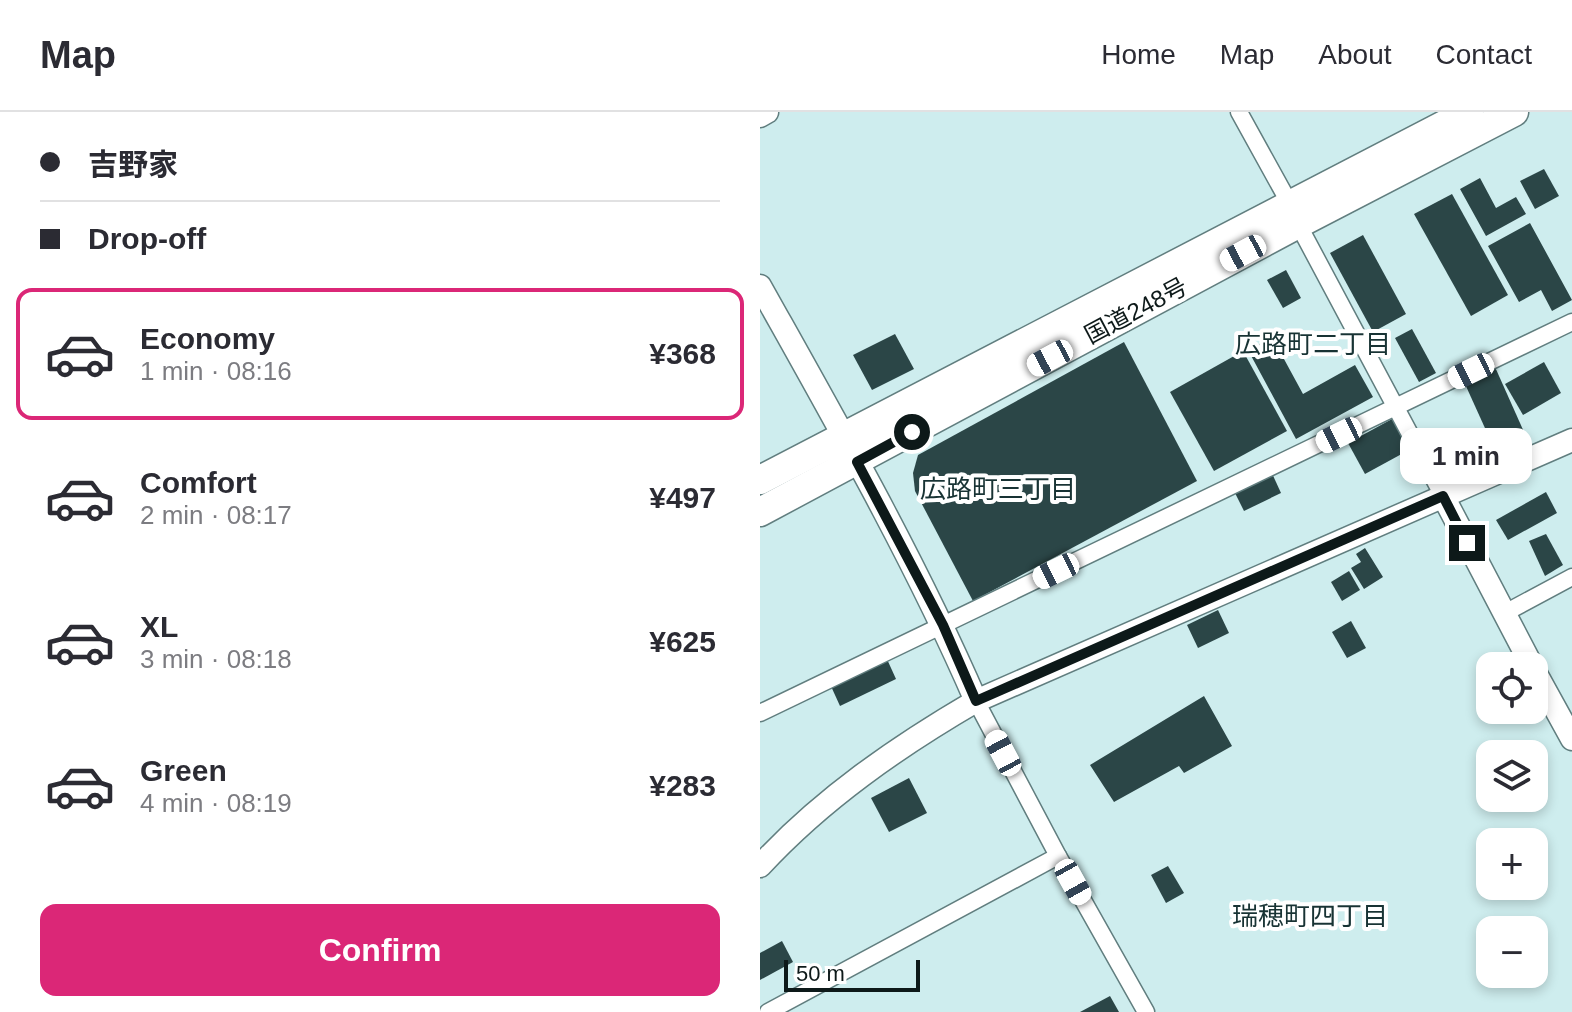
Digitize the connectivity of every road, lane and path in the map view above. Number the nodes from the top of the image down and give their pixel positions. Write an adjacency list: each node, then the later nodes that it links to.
1 (767, 112): 5 (street)
2 (1239, 112): 6 (street)
3 (1469, 112): 6 (highway, 国道248号)
4 (1514, 112): 6 (highway, 国道248号)
5 (760, 116)
6 (1295, 215): 9 (street); 11 (highway, 国道248号)
7 (760, 286): 11 (street)
8 (1572, 322): 9 (street)
9 (1395, 408): 13 (street); 17 (street)
10 (1572, 440): 13 (street)
11 (850, 449): 12 (highway, 国道248号); 14 (highway, 国道248号); 17 (street)
12 (760, 480)
13 (1443, 496): 16 (street); 20 (street)
14 (760, 512)
15 (1572, 577): 16 (street)
16 (1503, 614): 18 (street)
17 (943, 625): 20 (street); 21 (street)
18 (1524, 652)
19 (1548, 695): 22 (street)
20 (976, 701): 23 (street); 24 (street)
21 (760, 713)
22 (1572, 739)
23 (1058, 856): 25 (street); 26 (street)
24 (760, 866)
25 (768, 1012)
26 (1146, 1012)

